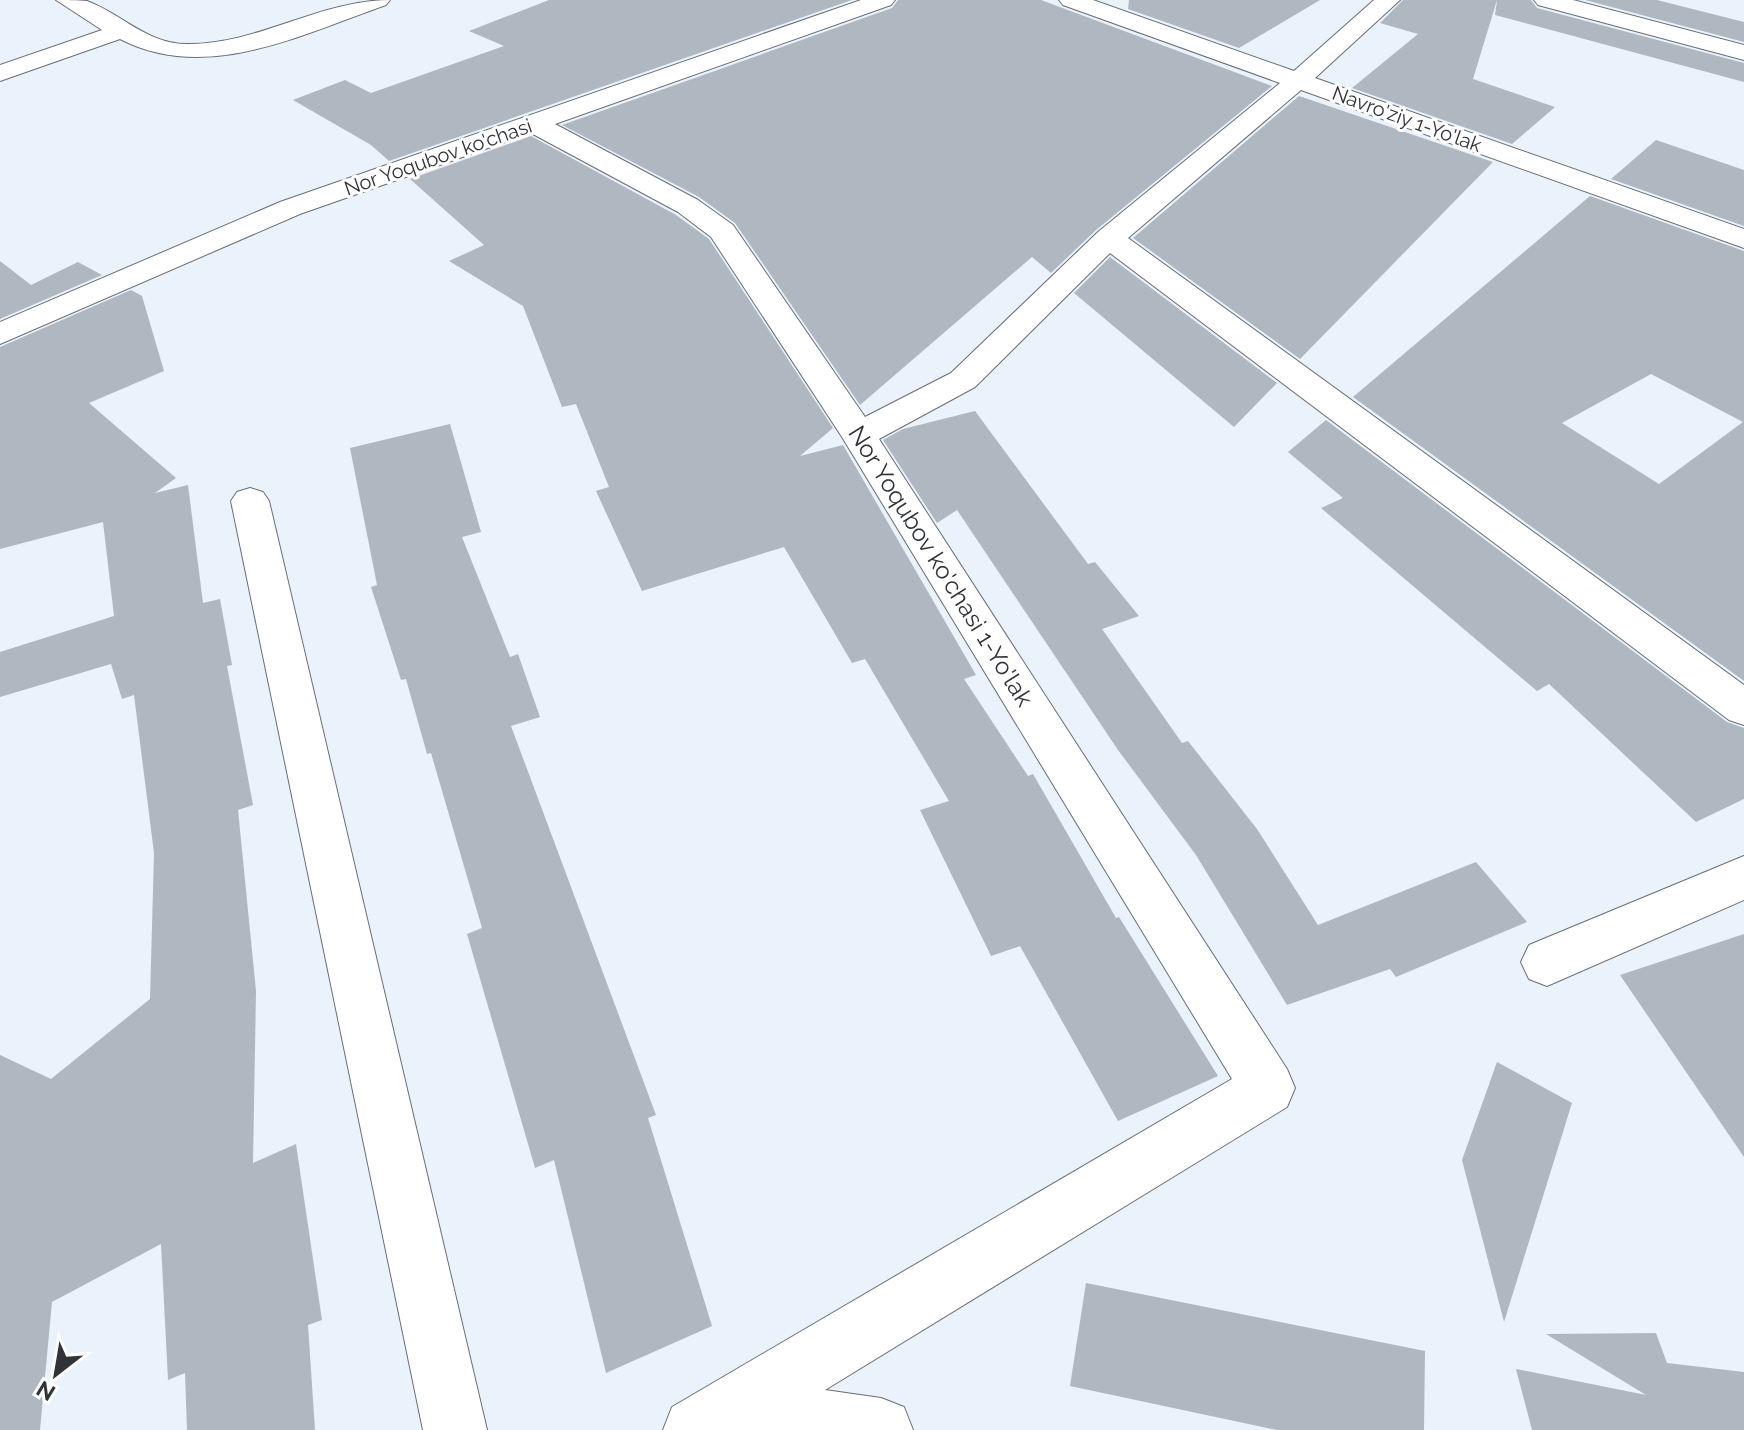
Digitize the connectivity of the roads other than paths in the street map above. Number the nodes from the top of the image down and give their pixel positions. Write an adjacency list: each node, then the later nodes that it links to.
1 (68, 0): 7 (street)
2 (378, 0): 7 (street)
3 (883, 0): 11 (street, Nor Yoqubov ko'chasi)
4 (1071, 0): 10 (street, Navro'ziy 1-Yo'lak)
5 (1388, 0): 10 (street)
6 (1546, 0): 8 (street)
7 (124, 30): 9 (street)
8 (1744, 53)
9 (0, 73)
10 (1297, 80): 12 (street); 13 (street, Navro'ziy 1-Yo'lak)
11 (535, 124): 14 (street, Nor Yoqubov ko'chasi); 15 (street, Nor Yoqubov ko'chasi 1-Yo'lak)
12 (1109, 238): 15 (street); 17 (street)
13 (1744, 239)
14 (0, 334)
15 (859, 435): 20 (street, Nor Yoqubov ko'chasi 1-Yo'lak)
16 (250, 501): 21 (street)
17 (1744, 708)
18 (1744, 877): 19 (street)
19 (1547, 962)
20 (713, 1421): 22 (street)
21 (455, 1430)
22 (881, 1430)

